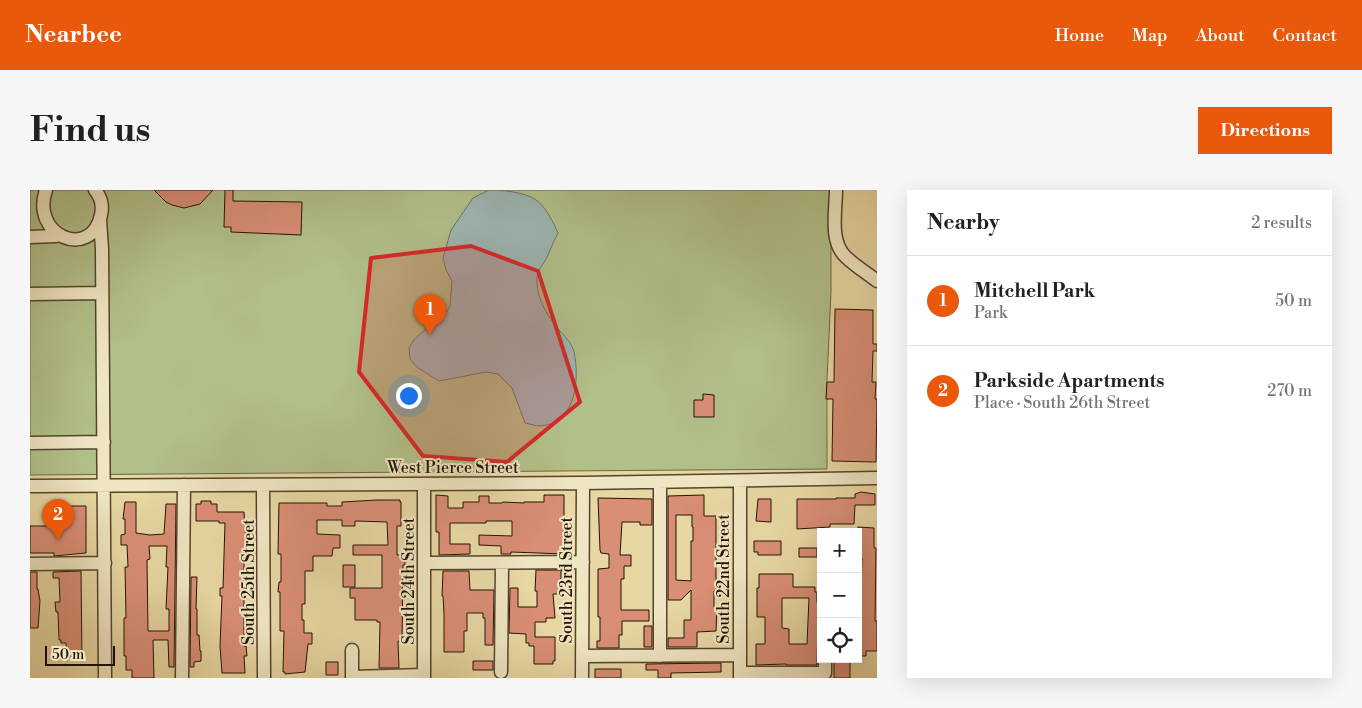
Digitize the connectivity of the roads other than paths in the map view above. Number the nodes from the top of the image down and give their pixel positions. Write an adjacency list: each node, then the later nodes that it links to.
1 (94, 190): 5 (street)
2 (836, 190): 10 (street)
3 (44, 194): 4 (street); 6 (street)
4 (30, 208)
5 (100, 220): 8 (street); 9 (street)
6 (56, 236): 7 (street); 8 (street)
7 (30, 237)
8 (80, 239): 9 (street)
9 (102, 249): 11 (street)
10 (877, 281)
11 (102, 293): 12 (street); 13 (street)
12 (30, 294)
13 (104, 442): 14 (street); 23 (street)
14 (30, 443)
15 (877, 478): 16 (street, West Pierce Street)
16 (740, 481): 17 (street, West Pierce Street); 30 (street, South 22nd Street)
17 (660, 482): 18 (street, West Pierce Street); 32 (street)
18 (583, 483): 19 (street, West Pierce Street); 24 (street, South 23rd Street)
19 (424, 484): 21 (street, West Pierce Street); 26 (street, South 24th Street)
20 (184, 485): 21 (street, West Pierce Street); 23 (street, West Pierce Street); 38 (street)
21 (264, 485): 39 (street, South 25th Street)
22 (30, 486): 23 (street, West Pierce Street)
23 (104, 486): 25 (street)
24 (582, 562): 27 (street); 31 (street, South 23rd Street)
25 (105, 563): 28 (street); 37 (street)
26 (424, 563): 27 (street); 36 (street, South 24th Street)
27 (502, 563): 34 (street)
28 (30, 564)
29 (352, 650): 40 (street)
30 (740, 655): 32 (street); 35 (street, South 22nd Street)
31 (582, 656): 32 (street); 41 (street, South 23rd Street)
32 (660, 656)
33 (825, 663): 35 (street)
34 (501, 672)
35 (740, 675)
36 (424, 677): 40 (street)
37 (105, 678)
38 (182, 678)
39 (264, 678)
40 (352, 678)
41 (582, 678)

